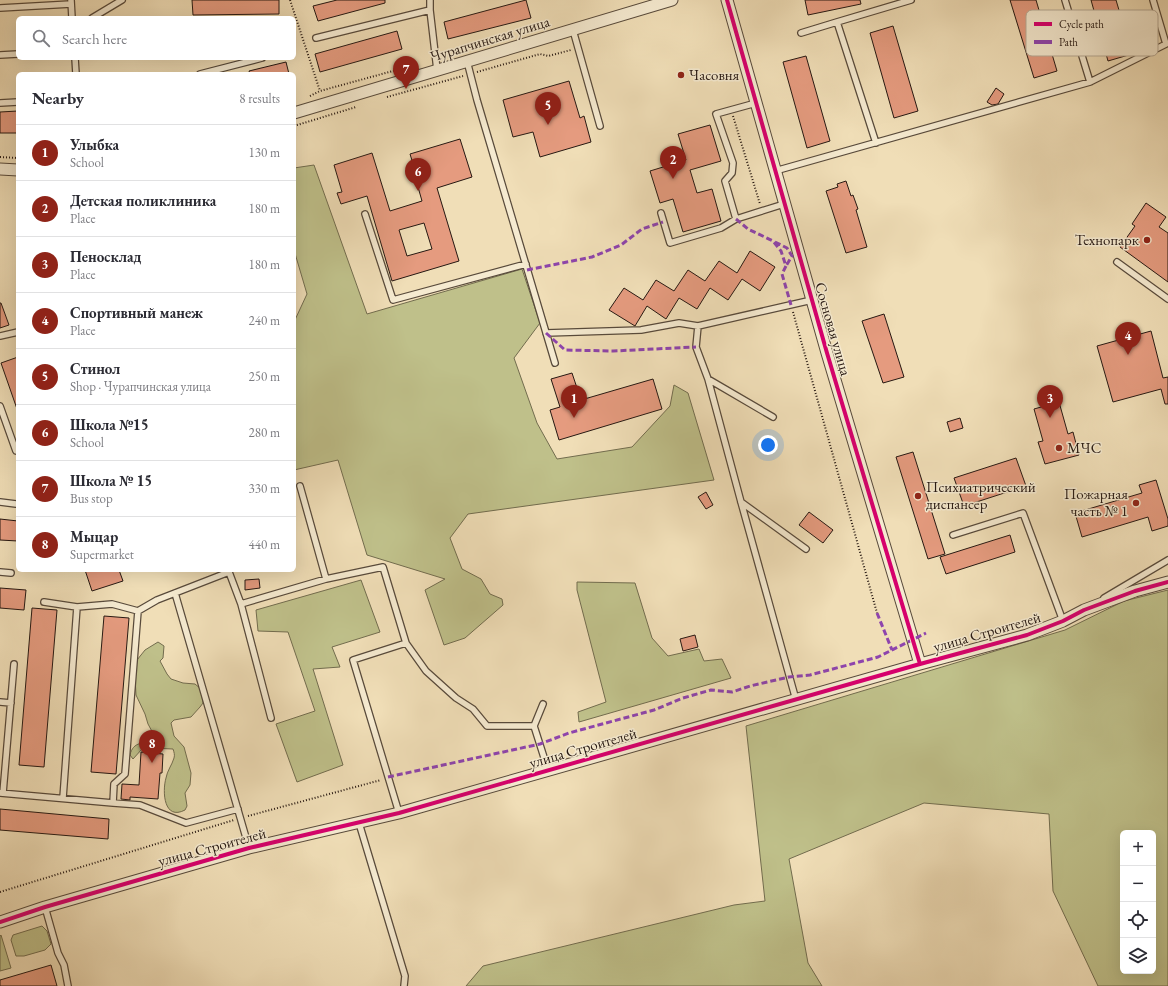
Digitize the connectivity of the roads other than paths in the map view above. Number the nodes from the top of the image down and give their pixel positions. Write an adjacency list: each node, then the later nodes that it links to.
1 (122, 0): 14 (lane)
2 (430, 0): 10 (lane)
3 (672, 0): 17 (street, Чурапчинская улица)
4 (727, 0): 35 (street, Сосновая улица)
5 (911, 0): 16 (lane)
6 (1065, 0): 11 (lane)
7 (1153, 0): 12 (lane)
8 (71, 2): 9 (lane); 13 (lane)
9 (0, 8)
10 (430, 10): 19 (lane); 29 (lane)
11 (1068, 10)
12 (1156, 10)
13 (72, 16)
14 (95, 16)
15 (1158, 16): 20 (lane)
16 (837, 22): 18 (lane); 38 (lane)
17 (573, 30): 28 (street, Чурапчинская улица); 37 (lane)
18 (801, 33)
19 (316, 38)
20 (1167, 44): 21 (lane)
21 (1158, 48)
22 (16, 54): 23 (lane)
23 (0, 55)
24 (1082, 56): 32 (lane)
25 (1143, 56): 32 (lane)
26 (74, 60): 30 (lane)
27 (254, 60): 31 (lane)
28 (467, 61): 29 (street, Чурапчинская улица); 47 (lane)
29 (437, 70): 36 (street, Чурапчинская улица)
30 (76, 72)
31 (208, 72)
32 (1090, 82): 38 (lane)
33 (16, 102): 34 (lane)
34 (0, 103)
35 (756, 103): 41 (street, Сосновая улица); 45 (lane)
36 (296, 112)
37 (600, 126)
38 (876, 143): 41 (lane)
39 (0, 169): 40 (street)
40 (16, 170)
41 (775, 171): 42 (street, Сосновая улица)
42 (784, 204): 45 (lane); 49 (street, Сосновая улица)
43 (661, 213): 45 (lane)
44 (365, 214): 47 (lane)
45 (736, 219)
46 (1117, 262): 48 (lane)
47 (526, 264): 52 (lane)
48 (1168, 299)
49 (812, 300): 50 (lane); 79 (street, Сосновая улица)
50 (698, 326): 52 (lane); 55 (lane)
51 (16, 332): 53 (lane)
52 (546, 333): 54 (lane)
53 (0, 336)
54 (555, 363)
55 (708, 379): 57 (lane); 61 (lane)
56 (0, 406): 58 (lane)
57 (773, 417)
58 (16, 451)
59 (300, 486): 68 (lane)
60 (0, 502): 62 (lane)
61 (740, 502): 64 (lane); 80 (lane)
62 (16, 504)
63 (953, 536): 76 (lane)
64 (806, 549)
65 (1168, 560): 74 (lane)
66 (0, 572): 67 (lane)
67 (11, 573)
68 (326, 579): 72 (lane); 77 (lane)
69 (1168, 582): 74 (street, улица Строителей)
70 (175, 594): 72 (lane); 75 (lane); 90 (lane)
71 (44, 602): 73 (lane)
72 (241, 604): 84 (lane)
73 (77, 607): 75 (lane); 88 (lane)
74 (1084, 610): 76 (street, улица Строителей)
75 (138, 611): 89 (lane)
76 (1063, 621): 79 (street, улица Строителей)
77 (406, 643): 85 (lane); 91 (lane)
78 (14, 664): 82 (lane)
79 (920, 664): 80 (street, улица Строителей)
80 (796, 700): 86 (street, улица Строителей)
81 (0, 702): 82 (lane)
82 (11, 703): 87 (lane)
83 (543, 704): 85 (lane)
84 (272, 718)
85 (534, 726): 86 (lane)
86 (548, 770): 91 (street, улица Строителей)
87 (2, 793): 88 (lane)
88 (63, 798): 89 (lane)
89 (113, 803): 90 (lane)
90 (238, 808): 93 (lane)
91 (399, 813): 92 (street, улица Строителей)
92 (359, 823): 93 (street, улица Строителей); 97 (lane)
93 (249, 848): 94 (street, улица Строителей)
94 (45, 907): 95 (street, улица Строителей); 96 (lane)
95 (0, 922)
96 (68, 986)
97 (404, 986)

